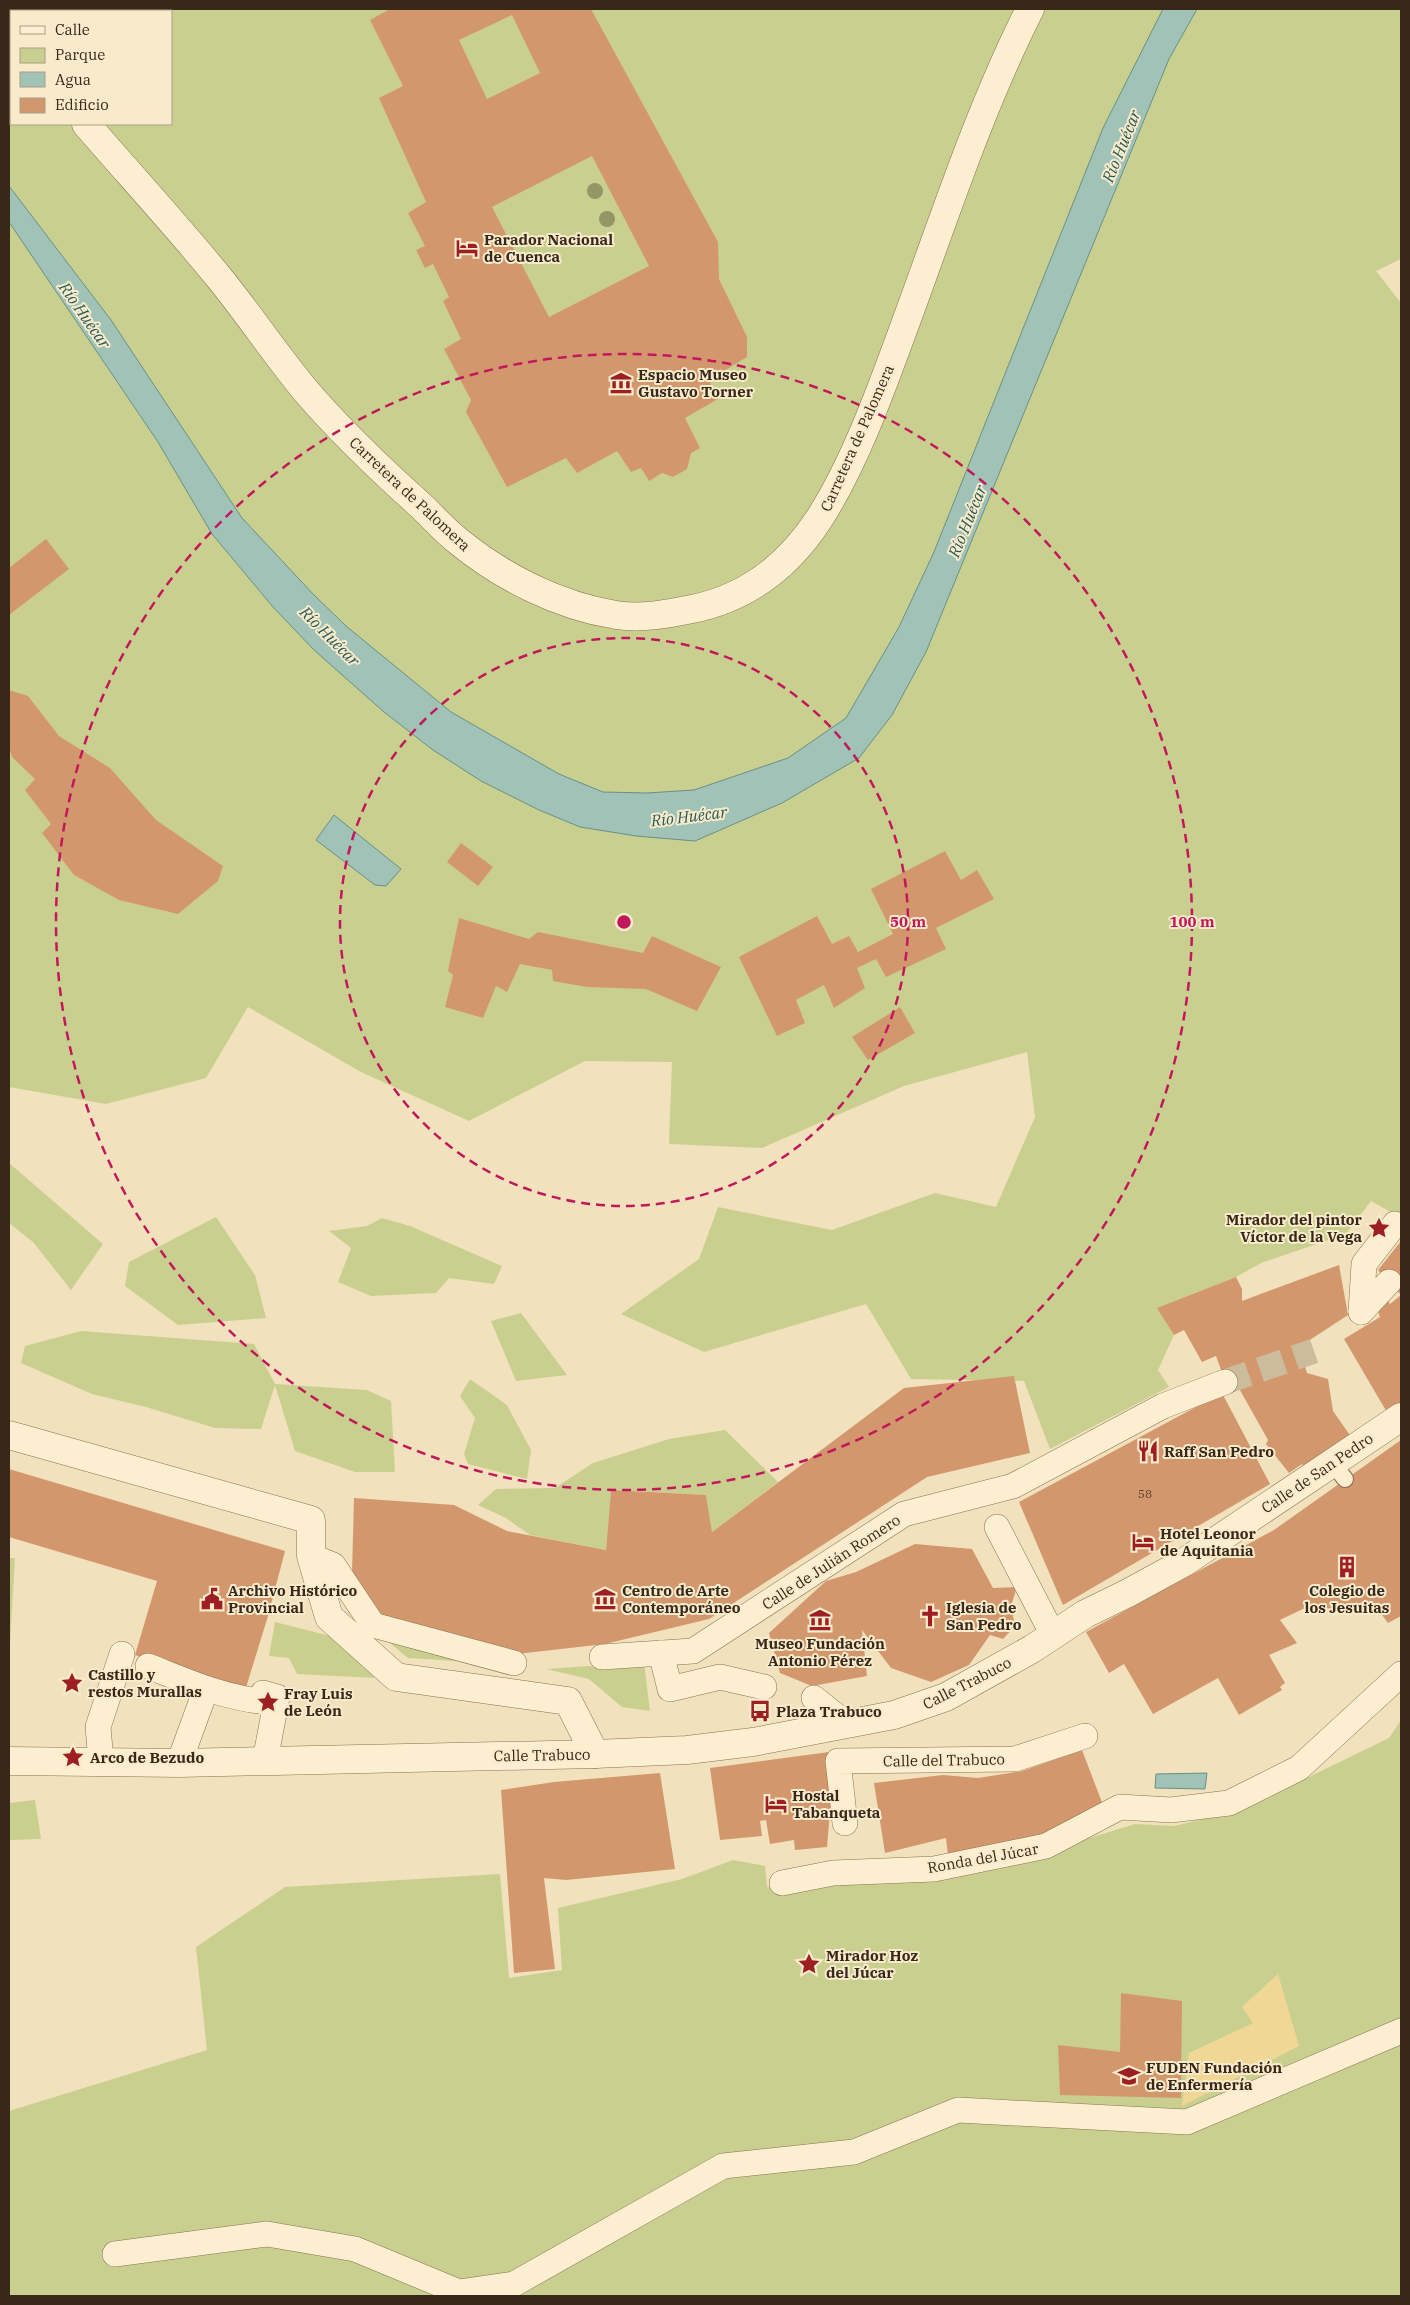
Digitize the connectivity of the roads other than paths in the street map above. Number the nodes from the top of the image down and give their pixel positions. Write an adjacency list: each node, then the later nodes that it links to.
1 (1030, 9): 2 (street, Carretera de Palomera)
2 (87, 125)
3 (1395, 1224): 4 (street)
4 (1389, 1282)
5 (1225, 1382): 11 (street, Calle de Julián Romero)
6 (1401, 1417): 10 (street, Calle de San Pedro)
7 (9, 1435): 9 (street)
8 (997, 1527): 10 (street)
9 (311, 1556): 14 (street); 22 (street)
10 (1053, 1635): 20 (street, Calle Trabuco)
11 (661, 1653): 13 (street, Calle de Julián Romero); 17 (street)
12 (122, 1654): 24 (street)
13 (602, 1657)
14 (514, 1664)
15 (148, 1666): 18 (street)
16 (1401, 1674): 28 (street, Ronda del Júcar)
17 (764, 1687)
18 (206, 1688): 25 (street); 26 (street)
19 (814, 1698): 20 (street)
20 (845, 1723): 22 (street, Calle Trabuco)
21 (1085, 1736): 27 (street, Calle del Trabuco)
22 (595, 1754): 25 (street, Calle Trabuco)
23 (18, 1761): 24 (street, Calle Trabuco)
24 (101, 1761): 26 (street, Calle Trabuco)
25 (265, 1761): 26 (street, Calle Trabuco)
26 (179, 1763)
27 (845, 1823)
28 (782, 1883)
29 (1401, 2031): 30 (street)
30 (115, 2254)

